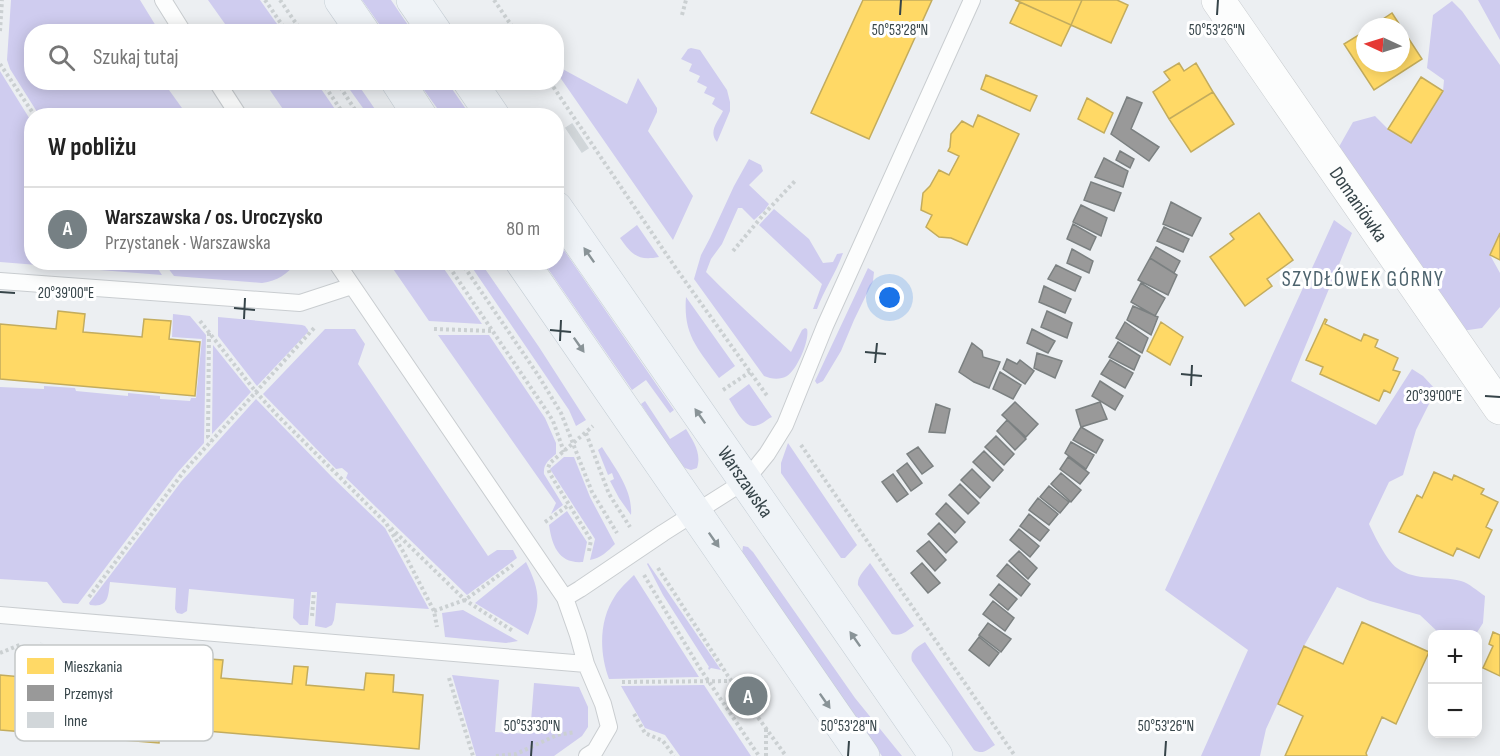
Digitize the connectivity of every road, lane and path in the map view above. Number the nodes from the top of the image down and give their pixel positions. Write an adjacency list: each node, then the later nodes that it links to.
1 (2, 0): 18 (path)
2 (162, 0): 12 (lane)
3 (265, 0): 13 (path)
4 (280, 0): 14 (path)
5 (341, 0): 15 (main road)
6 (413, 0): 16 (main road)
7 (494, 0): 17 (path)
8 (686, 0): 11 (path)
9 (972, 0): 53 (lane)
10 (1218, 0): 47 (street, Domaniówka)
11 (681, 15)
12 (178, 24)
13 (282, 24)
14 (296, 24)
15 (358, 24)
16 (430, 24)
17 (510, 24)
18 (0, 31)
19 (0, 64): 25 (path)
20 (222, 90): 26 (lane)
21 (327, 90): 27 (path)
22 (342, 90): 28 (path)
23 (403, 90): 29 (main road)
24 (475, 90): 30 (main road)
25 (29, 108)
26 (234, 108)
27 (340, 108)
28 (354, 108)
29 (415, 108)
30 (488, 108)
31 (795, 181): 33 (path)
32 (564, 220): 53 (main road, Warszawska, one-way to 32)
33 (733, 250)
34 (341, 270): 39 (lane)
35 (451, 270): 42 (path)
36 (466, 270): 51 (path)
37 (528, 270): 54 (main road, one-way to 54)
38 (0, 282): 40 (lane)
39 (352, 286): 40 (lane); 46 (path); 56 (lane)
40 (178, 293): 43 (path)
41 (434, 329): 42 (path)
42 (493, 331): 52 (path)
43 (210, 333): 46 (path); 50 (path)
44 (750, 372): 45 (path)
45 (723, 391)
46 (256, 392): 50 (path); 55 (path)
47 (1500, 408)
48 (593, 426): 49 (path)
49 (585, 433): 51 (path); 57 (path)
50 (212, 441): 63 (path)
51 (574, 443): 52 (path); 57 (path)
52 (564, 452): 58 (path)
53 (745, 481): 54 (lane); 84 (main road, Warszawska, one-way to 53)
54 (695, 513): 57 (lane); 83 (main road, one-way to 83)
55 (386, 523): 60 (path); 61 (path)
56 (533, 551): 59 (lane); 60 (path)
57 (637, 551): 58 (lane); 74 (path); 80 (path)
58 (580, 589): 59 (lane)
59 (565, 598): 72 (lane)
60 (465, 600): 61 (path); 71 (path)
61 (434, 611): 69 (path)
62 (0, 615): 63 (lane)
63 (71, 621): 69 (lane)
64 (42, 639): 67 (path)
65 (27, 642): 66 (path)
66 (20, 645)
67 (41, 645)
68 (15, 647): 70 (path)
69 (441, 651): 71 (lane); 76 (path)
70 (0, 653)
71 (560, 661): 72 (lane)
72 (586, 664): 73 (lane)
73 (609, 727): 77 (path); 78 (lane)
74 (766, 728): 81 (path); 82 (path)
75 (651, 735): 79 (path)
76 (472, 756)
77 (496, 756)
78 (587, 756)
79 (674, 756)
80 (759, 756)
81 (766, 756)
82 (786, 756)
83 (863, 756)
84 (936, 756)

